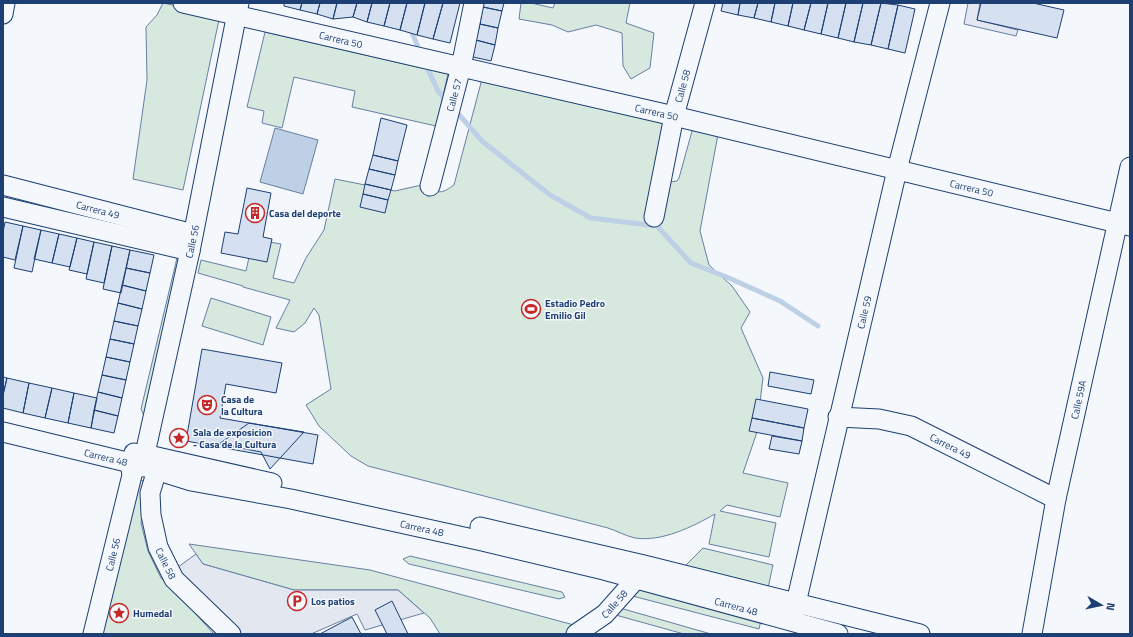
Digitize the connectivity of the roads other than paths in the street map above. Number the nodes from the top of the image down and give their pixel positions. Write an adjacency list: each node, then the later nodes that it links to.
1 (6, 3): 7 (street)
2 (183, 3): 6 (street, Carrera 50)
3 (474, 3): 8 (street, Calle 57)
4 (705, 3): 9 (street, Calle 58)
5 (940, 3): 11 (street, Calle 59)
6 (237, 9): 8 (street, Carrera 50); 17 (street, Calle 56)
7 (3, 14)
8 (461, 67): 9 (street, Carrera 50); 13 (street, Calle 57)
9 (674, 116): 11 (street, Carrera 50); 15 (street, Calle 58)
10 (1130, 167): 16 (street, Calle 59A)
11 (897, 170): 16 (street, Carrera 50); 18 (street, Calle 59)
12 (3, 185): 17 (street, Carrera 49)
13 (430, 186)
14 (3, 207): 17 (street, Carrera 49)
15 (654, 217)
16 (1124, 225): 21 (street, Calle 59A)
17 (187, 241): 20 (street, Calle 56)
18 (838, 417): 21 (street, Carrera 49); 23 (street, Calle 59)
19 (3, 432): 20 (street, Carrera 48)
20 (142, 464): 22 (street, Carrera 48); 25 (street, Calle 56); 26 (street, Calle 58); 27 (street, Calle 58)
21 (1056, 499): 31 (street, Calle 59A)
22 (640, 572): 23 (street, Carrera 48); 24 (street, Carrera 48); 28 (street, Calle 58)
23 (795, 604): 24 (street, Calle 59); 30 (street, Carrera 48)
24 (791, 622): 29 (street, Carrera 48)
25 (93, 634)
26 (214, 634)
27 (231, 634)
28 (576, 634)
29 (838, 634)
30 (920, 634)
31 (1032, 634)

